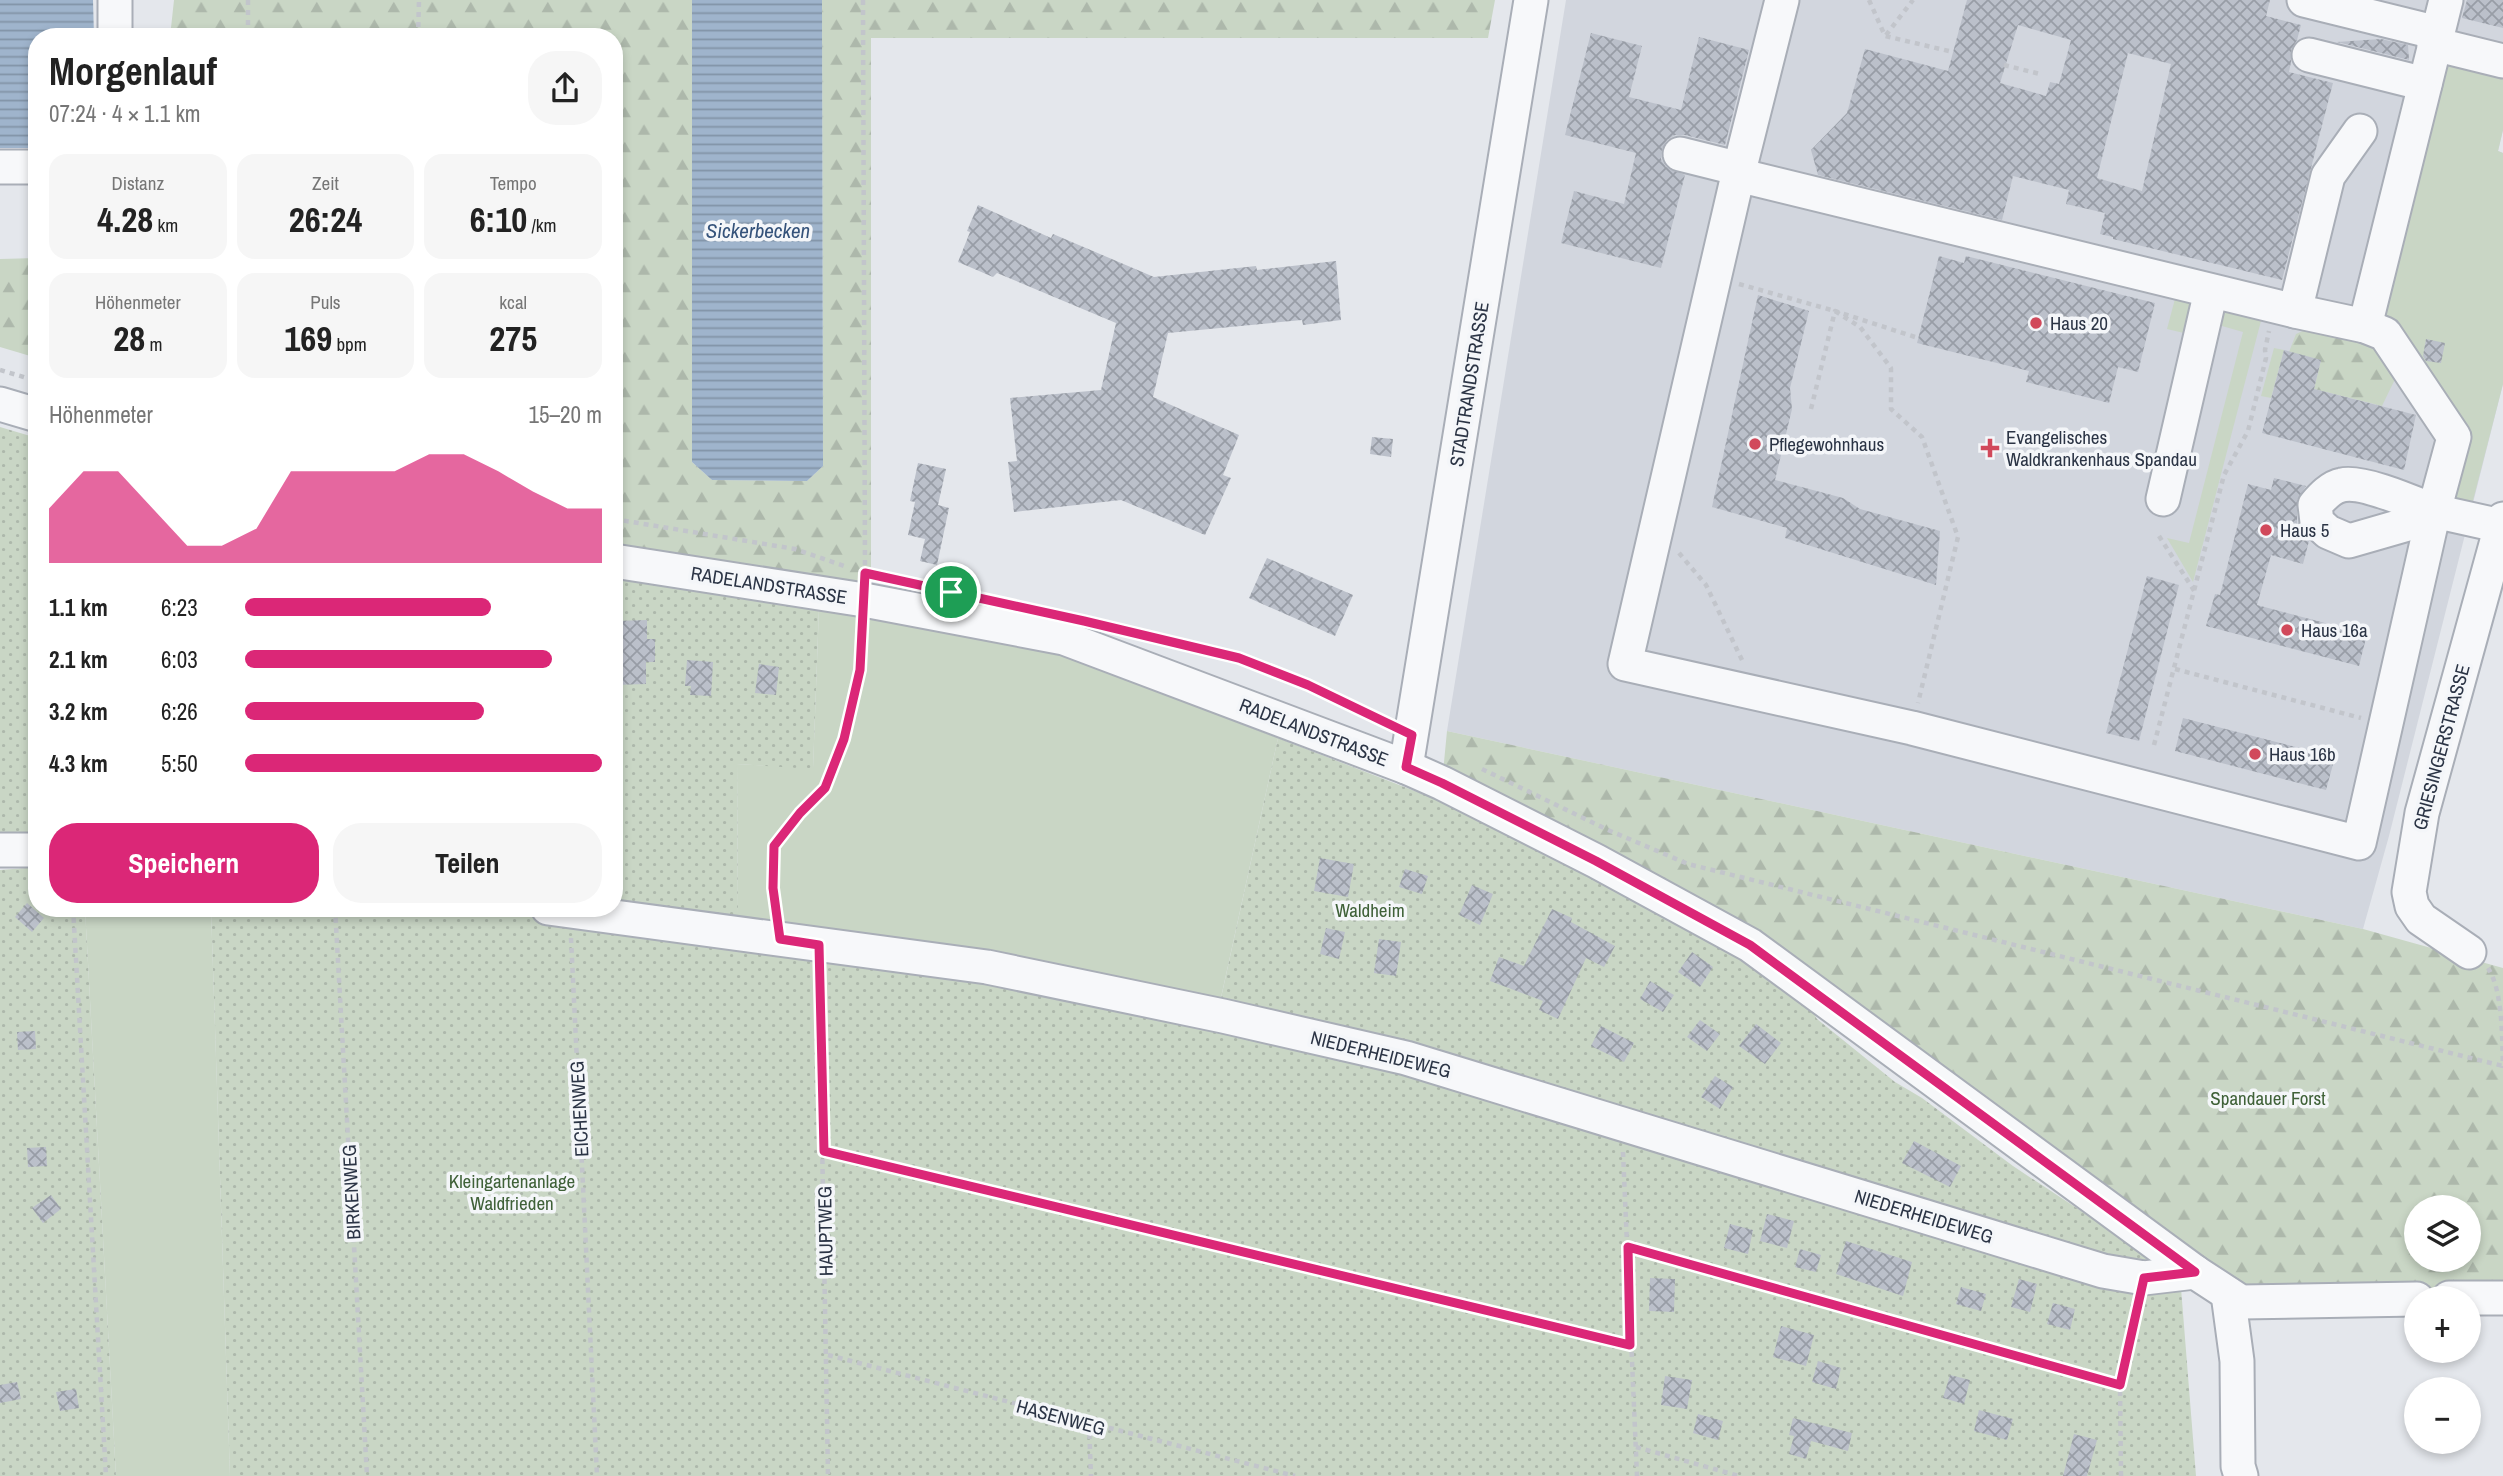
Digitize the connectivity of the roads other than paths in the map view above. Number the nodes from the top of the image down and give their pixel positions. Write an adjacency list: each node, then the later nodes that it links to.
1 (115, 0): 6 (street)
2 (1531, 0): 25 (street, STADTRANDSTRASSE)
3 (1782, 0): 15 (street)
4 (2304, 0): 7 (street)
5 (2446, 0): 7 (street)
6 (115, 28)
7 (2436, 38): 9 (street); 10 (street)
8 (2309, 55): 10 (street)
9 (2503, 61)
10 (2425, 84): 18 (street)
11 (2360, 131): 17 (street)
12 (1681, 154): 15 (street)
13 (0, 166): 14 (street)
14 (28, 167)
15 (1739, 172): 16 (street); 22 (street)
16 (2211, 291): 17 (street); 21 (street)
17 (2285, 309): 18 (street)
18 (2365, 326): 22 (street)
19 (0, 404): 20 (street)
20 (28, 412)
21 (2164, 499)
22 (2434, 511): 23 (street)
23 (2502, 522): 29 (street, GRIESINGERSTRASSE)
24 (623, 562): 25 (street, RADELANDSTRASSE)
25 (1406, 767): 30 (street, RADELANDSTRASSE)
26 (0, 850): 27 (street)
27 (28, 850)
28 (618, 917): 30 (street, NIEDERHEIDEWEG)
29 (2476, 957)
30 (2195, 1272): 31 (street, RADELANDSTRASSE)
31 (2228, 1294): 34 (street, RADELANDSTRASSE); 35 (street)
32 (2481, 1298): 33 (street)
33 (2503, 1298)
34 (2404, 1299)
35 (2241, 1476)

